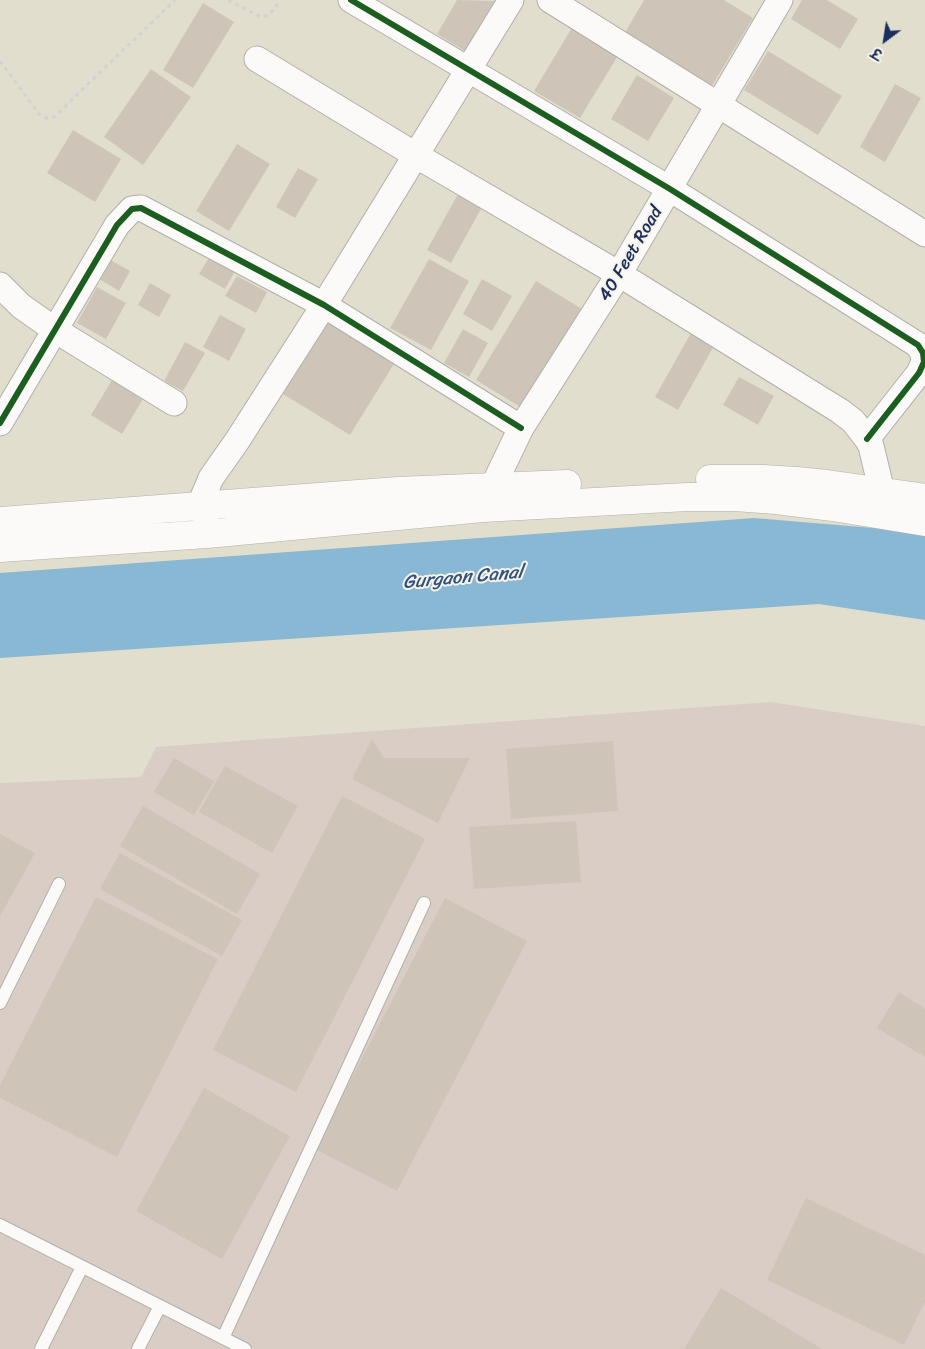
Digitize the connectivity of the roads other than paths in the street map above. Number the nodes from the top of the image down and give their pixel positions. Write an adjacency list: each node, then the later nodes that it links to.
1 (352, 0): 6 (street)
2 (511, 0): 6 (street)
3 (550, 0): 7 (street)
4 (780, 0): 7 (street, 40 Feet Road)
5 (257, 59): 8 (street)
6 (469, 68): 8 (street); 9 (street)
7 (718, 104): 9 (street, 40 Feet Road); 10 (street)
8 (416, 156): 11 (street); 13 (street)
9 (670, 189): 11 (street, 40 Feet Road); 18 (street)
10 (925, 234)
11 (620, 274): 17 (street, 40 Feet Road); 18 (street)
12 (0, 286): 14 (street)
13 (324, 305): 14 (street); 17 (street); 22 (street)
14 (56, 330): 15 (street); 16 (street)
15 (174, 403)
16 (0, 423)
17 (521, 428): 20 (street, 40 Feet Road)
18 (867, 438): 19 (street)
19 (882, 492): 20 (main road); 21 (main road)
20 (488, 497): 22 (main road); 24 (main road); 25 (main road)
21 (925, 498)
22 (203, 506): 23 (main road); 25 (street)
23 (0, 520)
24 (925, 522)
25 (208, 534): 26 (main road)
26 (0, 548)
27 (59, 884): 29 (lane)
28 (424, 903): 33 (lane)
29 (0, 1003)
30 (0, 1225): 31 (lane)
31 (82, 1267): 32 (lane); 34 (lane)
32 (160, 1306): 33 (lane); 35 (lane)
33 (223, 1338): 36 (lane)
34 (41, 1349)
35 (138, 1349)
36 (245, 1349)

